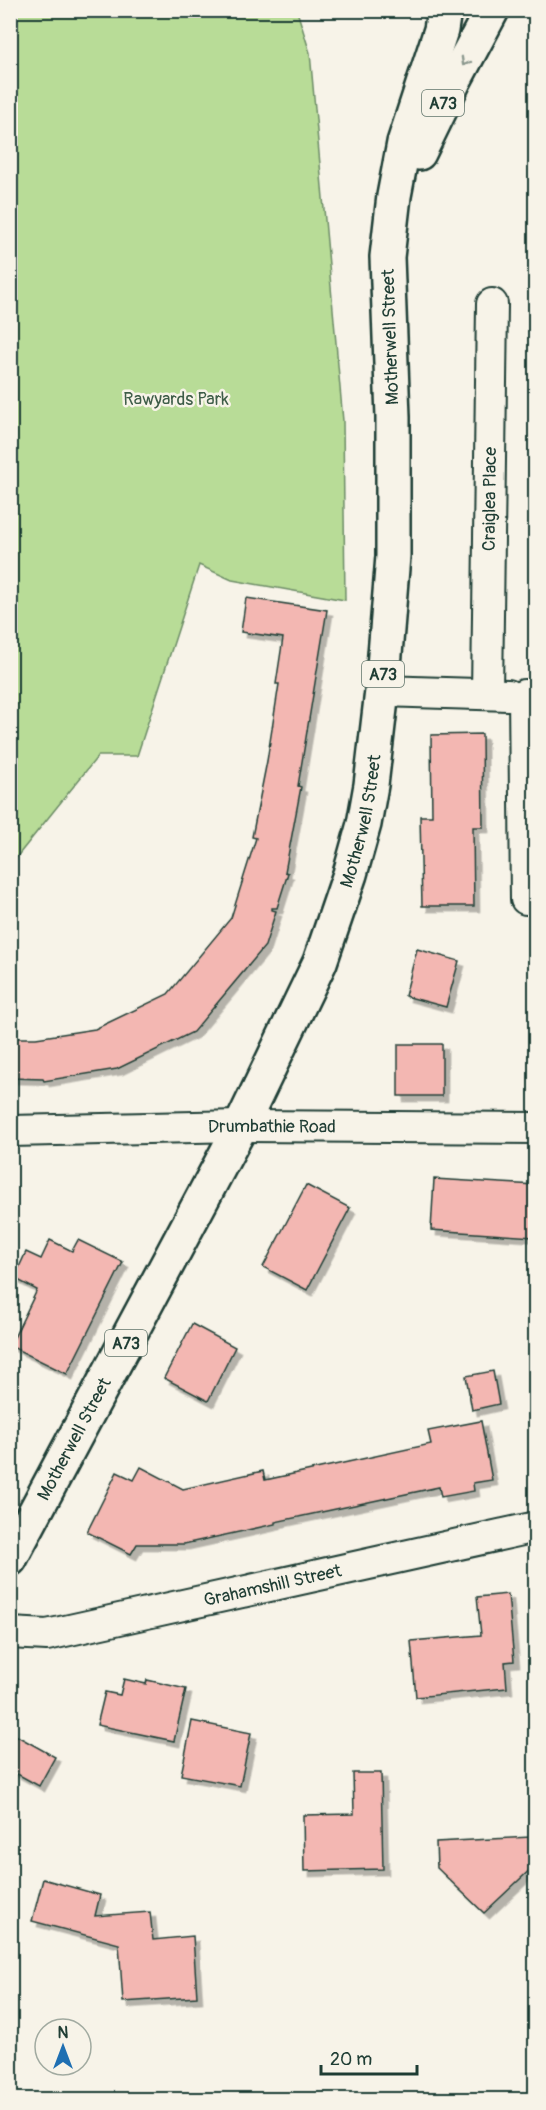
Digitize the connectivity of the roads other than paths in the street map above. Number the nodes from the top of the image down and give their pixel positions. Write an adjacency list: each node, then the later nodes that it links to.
1 (444, 10): 3 (main road, Motherwell Street / A73)
2 (492, 10): 3 (main road, A73, one-way to 3)
3 (394, 196): 5 (main road, Motherwell Street / A73)
4 (492, 304): 6 (street, Craiglea Place)
5 (382, 691): 6 (street); 9 (main road, Motherwell Street / A73)
6 (487, 694): 7 (street)
7 (530, 695): 8 (street)
8 (526, 900)
9 (241, 1126): 10 (street, Drumbathie Road); 11 (street, Drumbathie Road); 13 (main road, Motherwell Street / A73)
10 (536, 1128)
11 (10, 1131)
12 (536, 1527): 14 (street, Grahamshill Street)
13 (13, 1550)
14 (10, 1634)

